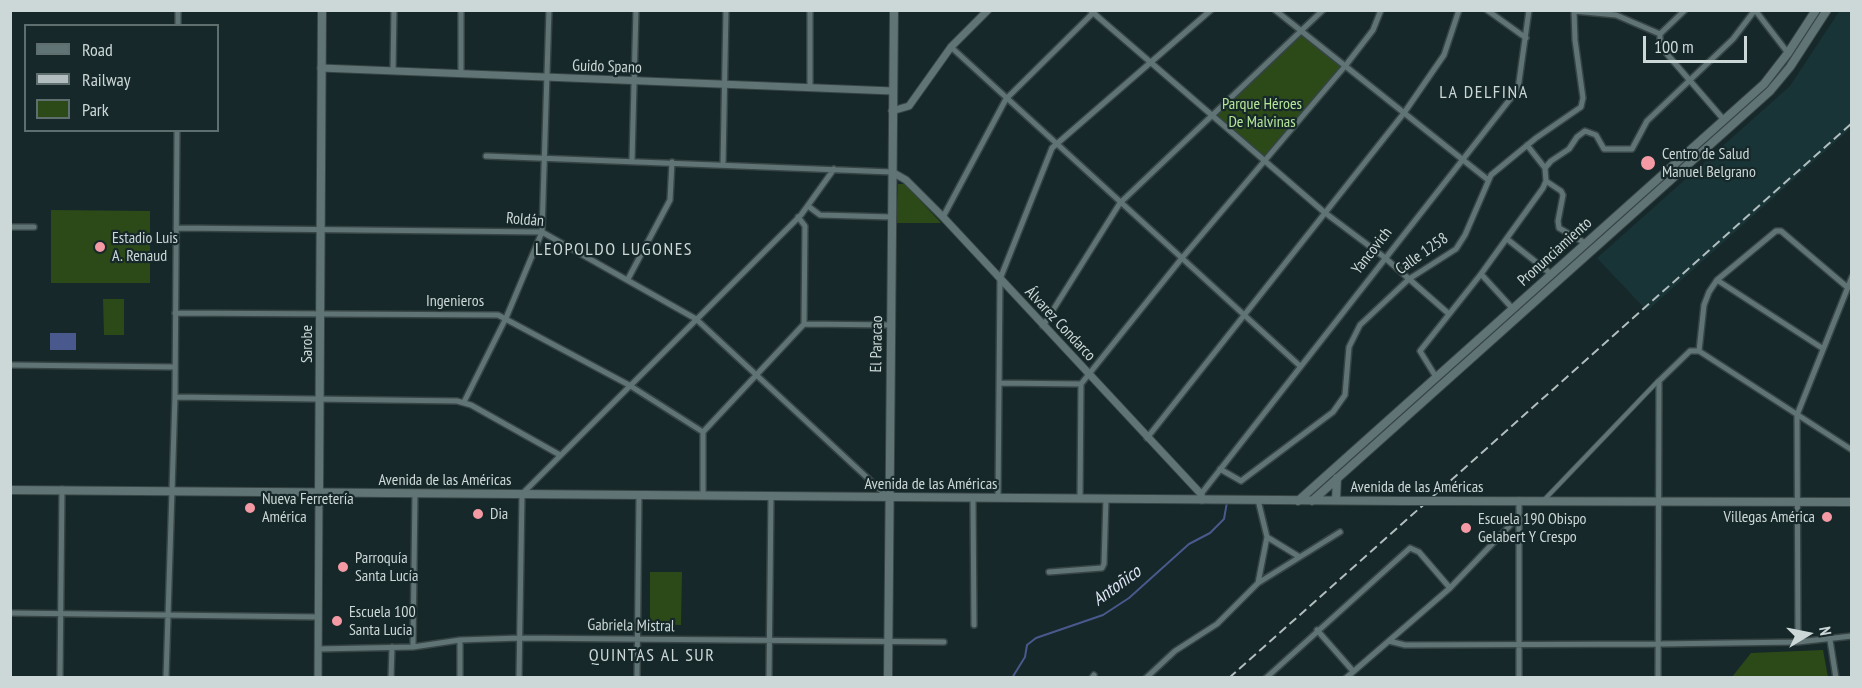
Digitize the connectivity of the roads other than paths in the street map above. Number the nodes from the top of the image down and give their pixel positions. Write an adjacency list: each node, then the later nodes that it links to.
1 (322, 10): 32 (main road, Sarobe)
2 (394, 10): 33 (street)
3 (461, 10): 34 (street)
4 (549, 10): 35 (street)
5 (636, 10): 37 (street)
6 (726, 10): 38 (street)
7 (810, 10): 39 (street)
8 (894, 10): 40 (main road, El Paracao)
9 (988, 10): 28 (street)
10 (1211, 10): 30 (street)
11 (1275, 10): 25 (street)
12 (1323, 10): 25 (street)
13 (1381, 10): 31 (street)
14 (1459, 10): 43 (street)
15 (1487, 10): 27 (street)
16 (1528, 10): 27 (street, Yancovich)
17 (1574, 10): 26 (street); 48 (street, Calle 1258)
18 (1675, 10): 24 (street)
19 (1685, 10): 24 (street)
20 (1755, 10): 29 (street); 36 (street)
21 (1816, 10): 29 (main road, Pronunciamiento)
22 (1827, 10): 115 (main road, Pronunciamiento)
23 (1092, 11): 30 (street); 41 (street)
24 (1672, 23): 26 (street)
25 (1301, 31): 31 (street); 44 (street)
26 (1659, 37): 36 (street)
27 (1526, 38): 53 (street, Yancovich)
28 (951, 47): 41 (street); 42 (street)
29 (1788, 53): 45 (main road, Pronunciamiento)
30 (1151, 64): 44 (street); 47 (street)
31 (1346, 65): 43 (street); 52 (street)
32 (321, 68): 33 (street, Guido Spano); 70 (main road, Sarobe)
33 (393, 71): 34 (street, Guido Spano)
34 (461, 74): 35 (street, Guido Spano)
35 (546, 78): 37 (street, Guido Spano); 50 (street)
36 (1689, 79): 45 (street); 56 (street)
37 (634, 82): 38 (street, Guido Spano); 51 (street)
38 (724, 85): 39 (street, Guido Spano); 55 (street)
39 (810, 88): 40 (street, Guido Spano)
40 (893, 91): 42 (main road, El Paracao)
41 (1006, 99): 47 (street); 66 (street)
42 (892, 111): 58 (main road, El Paracao)
43 (1404, 113): 53 (street); 63 (street)
44 (1213, 115): 52 (street); 61 (street)
45 (1724, 120): 73 (main road, Pronunciamiento)
46 (177, 132): 69 (street)
47 (1055, 144): 61 (street); 80 (street)
48 (1527, 145): 56 (street); 59 (street, Calle 1258)
49 (486, 156): 50 (street)
50 (546, 158): 51 (street); 71 (street)
51 (632, 160): 54 (street)
52 (1266, 160): 63 (street); 75 (street)
53 (1463, 160): 59 (street); 74 (street, Yancovich)
54 (672, 162): 55 (street); 79 (street)
55 (723, 164): 57 (street)
56 (1545, 168): 60 (street)
57 (834, 169): 58 (street); 62 (street)
58 (892, 172): 65 (main road, El Paracao); 66 (street, Álvarez Condarco)
59 (1487, 179): 81 (street, Calle 1258)
60 (1546, 181): 72 (street); 73 (street)
61 (1120, 203): 75 (street); 93 (street)
62 (808, 206): 64 (street); 65 (street)
63 (1324, 212): 74 (street); 88 (street)
64 (798, 217): 90 (street); 91 (street)
65 (891, 217): 92 (main road, El Paracao)
66 (943, 218): 80 (street, Álvarez Condarco)
67 (10, 227): 68 (street)
68 (33, 227)
69 (177, 228): 70 (street, Roldán); 85 (street)
70 (321, 230): 71 (street, Roldán); 87 (main road, Sarobe)
71 (543, 232): 79 (street, Roldán); 89 (street)
72 (1507, 239): 76 (street); 77 (street)
73 (1585, 243): 77 (main road, Pronunciamiento)
74 (1384, 257): 81 (street); 97 (street, Yancovich)
75 (1182, 258): 88 (street); 100 (street)
76 (1481, 274): 84 (street); 86 (street)
77 (1551, 274): 84 (main road, Pronunciamiento)
78 (1851, 277): 83 (street)
79 (628, 279): 90 (street, Roldán)
80 (1000, 279): 93 (street, Álvarez Condarco); 103 (street)
81 (1408, 279): 86 (street); 114 (street, Calle 1258)
82 (1717, 280): 83 (street); 94 (street); 95 (street)
83 (1847, 286): 94 (street)
84 (1513, 309): 101 (main road, Pronunciamiento)
85 (176, 313): 87 (street, Ingenieros); 98 (street)
86 (1449, 314): 101 (street)
87 (321, 315): 89 (street, Ingenieros); 107 (main road, Sarobe)
88 (1243, 315): 97 (street); 111 (street)
89 (506, 318): 105 (street, Ingenieros); 108 (street)
90 (696, 319): 99 (street, Roldán); 105 (street)
91 (804, 324): 92 (street); 99 (street)
92 (891, 325): 125 (main road, El Paracao)
93 (1043, 326): 100 (street, Álvarez Condarco)
94 (1822, 348): 109 (street)
95 (1699, 351): 102 (street); 109 (street)
96 (10, 365): 98 (street)
97 (1300, 366): 114 (street, Yancovich)
98 (175, 367): 106 (street)
99 (756, 375): 110 (street); 125 (street, Roldán)
100 (1088, 375): 104 (street); 111 (street, Álvarez Condarco)
101 (1436, 377): 135 (main road, Pronunciamiento)
102 (1659, 381): 134 (street); 137 (street)
103 (999, 383): 104 (street); 128 (street)
104 (1081, 384): 129 (street)
105 (629, 385): 110 (street, Ingenieros); 113 (street)
106 (175, 398): 107 (street); 118 (street)
107 (320, 399): 108 (street); 119 (main road, Sarobe)
108 (464, 402): 113 (street)
109 (1797, 415): 112 (street); 138 (street)
110 (702, 432): 123 (street)
111 (1147, 438): 127 (street, Álvarez Condarco)
112 (1851, 450)
113 (560, 455): 121 (street)
114 (1221, 469): 127 (street, Yancovich)
115 (1337, 477): 132 (main road); 136 (main road, Pronunciamiento)
116 (62, 489): 117 (main road, Avenida de las Américas); 118 (main road, Avenida de las Américas); 148 (street)
117 (10, 490)
118 (170, 491): 119 (main road, Avenida de las Américas); 149 (street)
119 (319, 492): 120 (main road, Avenida de las Américas); 150 (street, Sarobe)
120 (415, 493): 121 (main road, Avenida de las Américas); 166 (street)
121 (522, 494): 122 (main road, Avenida de las Américas); 154 (street)
122 (639, 495): 123 (main road, Avenida de las Américas); 155 (street)
123 (703, 495): 124 (main road, Avenida de las Américas)
124 (771, 496): 125 (main road, Avenida de las Américas); 159 (street)
125 (888, 497): 126 (main road, Avenida de las Américas); 160 (main road, El Paracao)
126 (974, 497): 128 (main road, Avenida de las Américas); 151 (street)
127 (1202, 497): 130 (main road, Avenida de las Américas); 131 (main road, Avenida de las Américas)
128 (998, 498): 129 (main road, Avenida de las Américas)
129 (1080, 498): 130 (main road, Avenida de las Américas)
130 (1106, 498): 144 (street)
131 (1258, 500): 135 (main road, Avenida de las Américas); 142 (street)
132 (1336, 500): 133 (main road, Avenida de las Américas, bridge); 136 (main road, Avenida de las Américas)
133 (1519, 500): 134 (main road, Avenida de las Américas); 140 (street)
134 (1545, 500): 137 (main road, Avenida de las Américas)
135 (1298, 501): 136 (main road, Avenida de las Américas)
136 (1312, 501)
137 (1660, 501): 138 (main road, Avenida de las Américas); 164 (street)
138 (1797, 502): 139 (main road, Avenida de las Américas); 162 (street)
139 (1851, 502)
140 (1519, 516): 146 (street); 163 (street)
141 (1340, 532): 143 (street)
142 (1267, 537): 143 (street); 145 (street)
143 (1298, 556): 145 (street)
144 (1049, 572)
145 (1258, 583): 178 (street)
146 (1450, 588): 152 (street); 158 (street)
147 (10, 613): 148 (street)
148 (61, 613): 149 (street); 169 (street)
149 (166, 614): 150 (street); 170 (street)
150 (318, 617): 167 (street, Sarobe)
151 (975, 625)
152 (1317, 630): 168 (street); 179 (street)
153 (1851, 636): 156 (street)
154 (520, 638): 155 (street, Gabriela Mistral); 157 (street, Gabriela Mistral); 174 (street)
155 (638, 639): 159 (street, Gabriela Mistral); 175 (street)
156 (1830, 639): 162 (street); 183 (street)
157 (460, 640): 166 (street, Gabriela Mistral); 173 (street)
158 (1389, 640): 163 (street); 168 (street)
159 (769, 641): 160 (street, Gabriela Mistral); 176 (street)
160 (888, 642): 161 (street, Gabriela Mistral); 177 (main road, El Paracao)
161 (944, 642)
162 (1798, 642): 164 (street)
163 (1519, 644): 164 (street); 181 (street)
164 (1659, 644): 182 (street)
165 (392, 647): 166 (street, Gabriela Mistral); 167 (street, Gabriela Mistral); 172 (street)
166 (413, 647)
167 (318, 649): 171 (street, Sarobe)
168 (1353, 671): 180 (street)
169 (60, 678)
170 (166, 678)
171 (318, 678)
172 (391, 678)
173 (460, 678)
174 (519, 678)
175 (637, 678)
176 (769, 678)
177 (888, 678)
178 (1146, 678)
179 (1266, 678)
180 (1346, 678)
181 (1519, 678)
182 (1658, 678)
183 (1836, 678)

